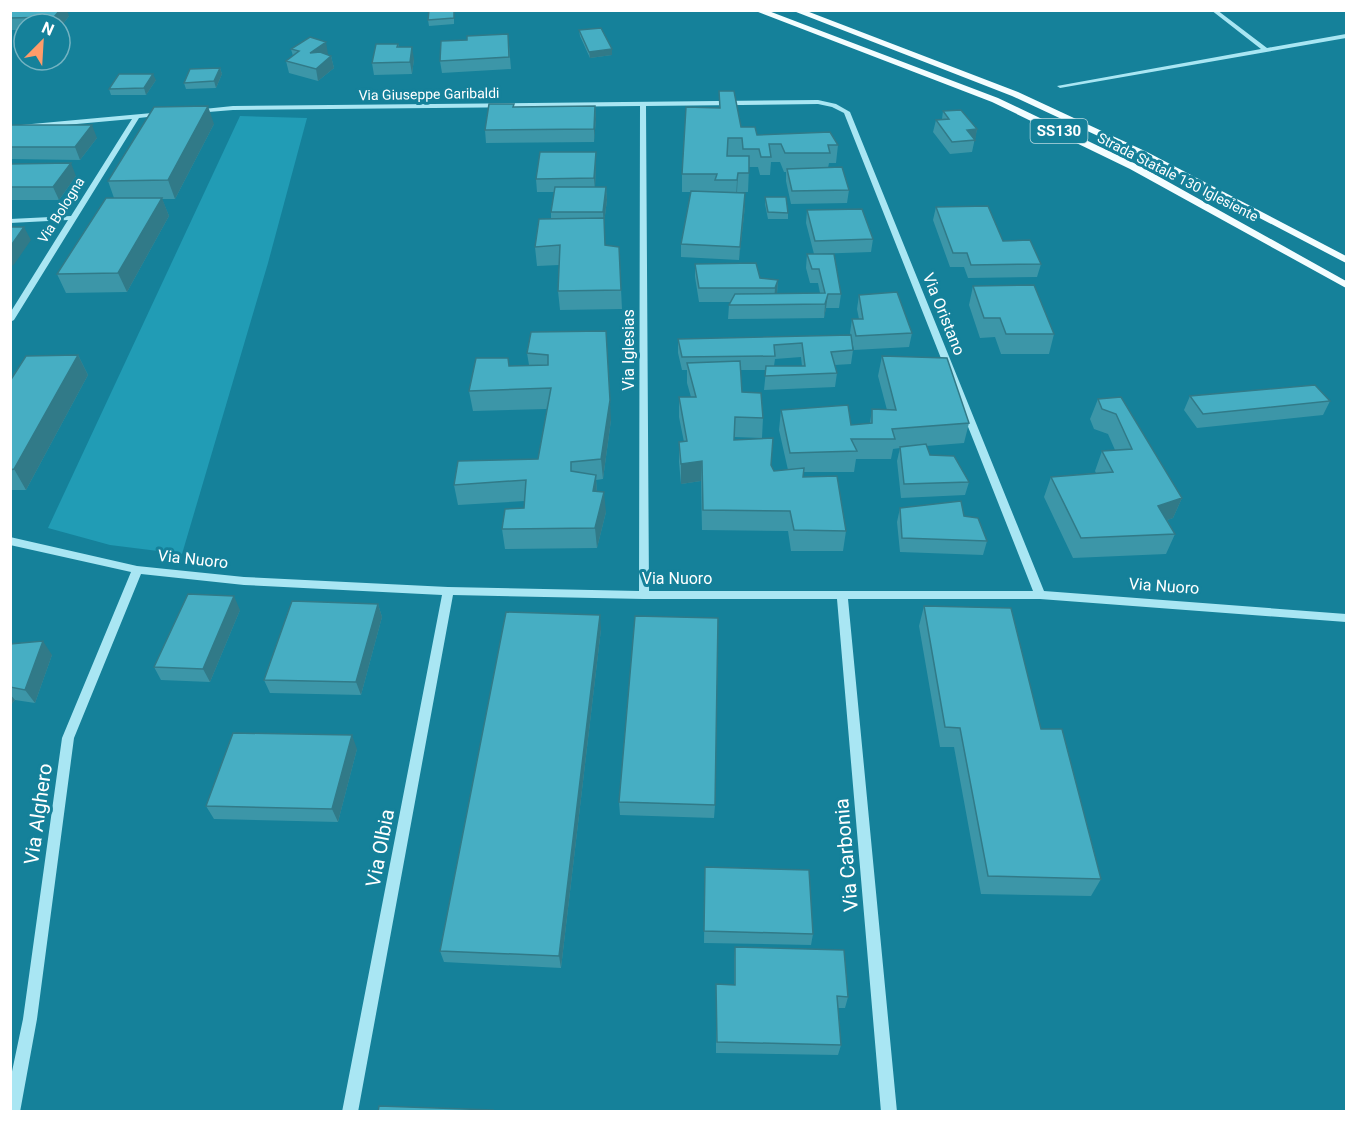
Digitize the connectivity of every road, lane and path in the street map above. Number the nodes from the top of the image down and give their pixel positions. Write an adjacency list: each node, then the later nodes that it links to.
1 (757, 10): 16 (main road, Strada Statale 130 Iglesiente / SS130)
2 (795, 10): 15 (main road, Strada Statale 130 Iglesiente / SS130)
3 (1213, 10): 5 (street)
4 (1347, 36): 5 (street)
5 (1266, 50): 6 (street)
6 (1060, 86)
7 (643, 104): 8 (street, Via Giuseppe Garibaldi); 9 (street, Via Giuseppe Garibaldi); 21 (street, Via Iglesias)
8 (190, 112)
9 (847, 112): 23 (street, Via Oristano)
10 (169, 113): 11 (street)
11 (137, 116): 12 (street); 13 (street, Via Bologna)
12 (10, 128)
13 (72, 218): 14 (street); 17 (street, Via Bologna)
14 (10, 221)
15 (1347, 260)
16 (1347, 285)
17 (10, 320)
18 (10, 541): 19 (street, Via Nuoro)
19 (137, 570): 20 (street, Via Nuoro); 25 (street, Via Alghero)
20 (448, 591): 21 (street, Via Nuoro); 26 (street, Via Olbia)
21 (644, 595): 22 (street, Via Nuoro)
22 (842, 595): 23 (street, Via Nuoro); 27 (street, Via Carbonia)
23 (1040, 595): 24 (street, Via Nuoro)
24 (1347, 618)
25 (12, 1112)
26 (350, 1112)
27 (889, 1112)

